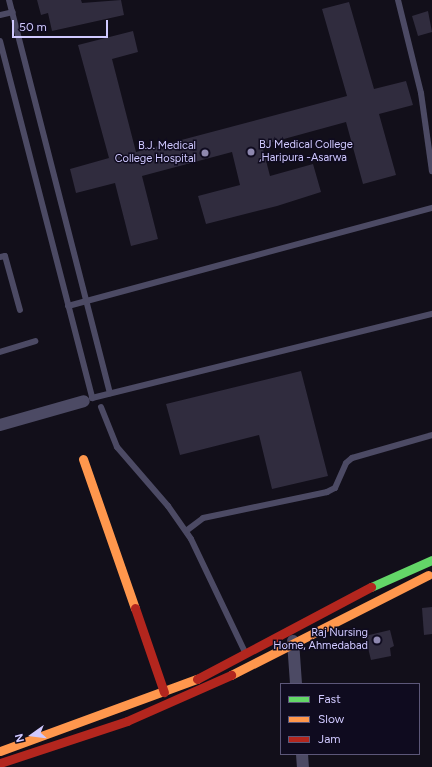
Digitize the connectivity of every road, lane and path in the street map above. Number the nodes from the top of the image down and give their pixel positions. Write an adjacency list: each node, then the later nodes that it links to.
1 (9, 0): 3 (lane)
2 (398, 0): 6 (lane)
3 (12, 12): 4 (lane); 9 (lane)
4 (0, 15)
5 (0, 41): 10 (lane)
6 (432, 171)
7 (432, 208): 9 (lane)
8 (0, 257): 11 (lane)
9 (88, 301): 10 (lane); 15 (lane)
10 (68, 306): 16 (lane)
11 (20, 310)
12 (432, 314): 15 (lane)
13 (35, 341): 14 (lane)
14 (0, 352)
15 (110, 393): 16 (lane)
16 (88, 399): 18 (street)
17 (101, 407): 21 (lane)
18 (0, 425)
19 (432, 435): 21 (lane)
20 (83, 459): 27 (main road)
21 (186, 531): 25 (lane)
22 (432, 560): 25 (main road)
23 (432, 573): 24 (main road)
24 (293, 641): 26 (street); 30 (main road)
25 (246, 653): 27 (main road)
26 (296, 683)
27 (164, 692): 28 (main road)
28 (0, 751)
29 (302, 755): 31 (street)
30 (0, 763)
31 (303, 767)

